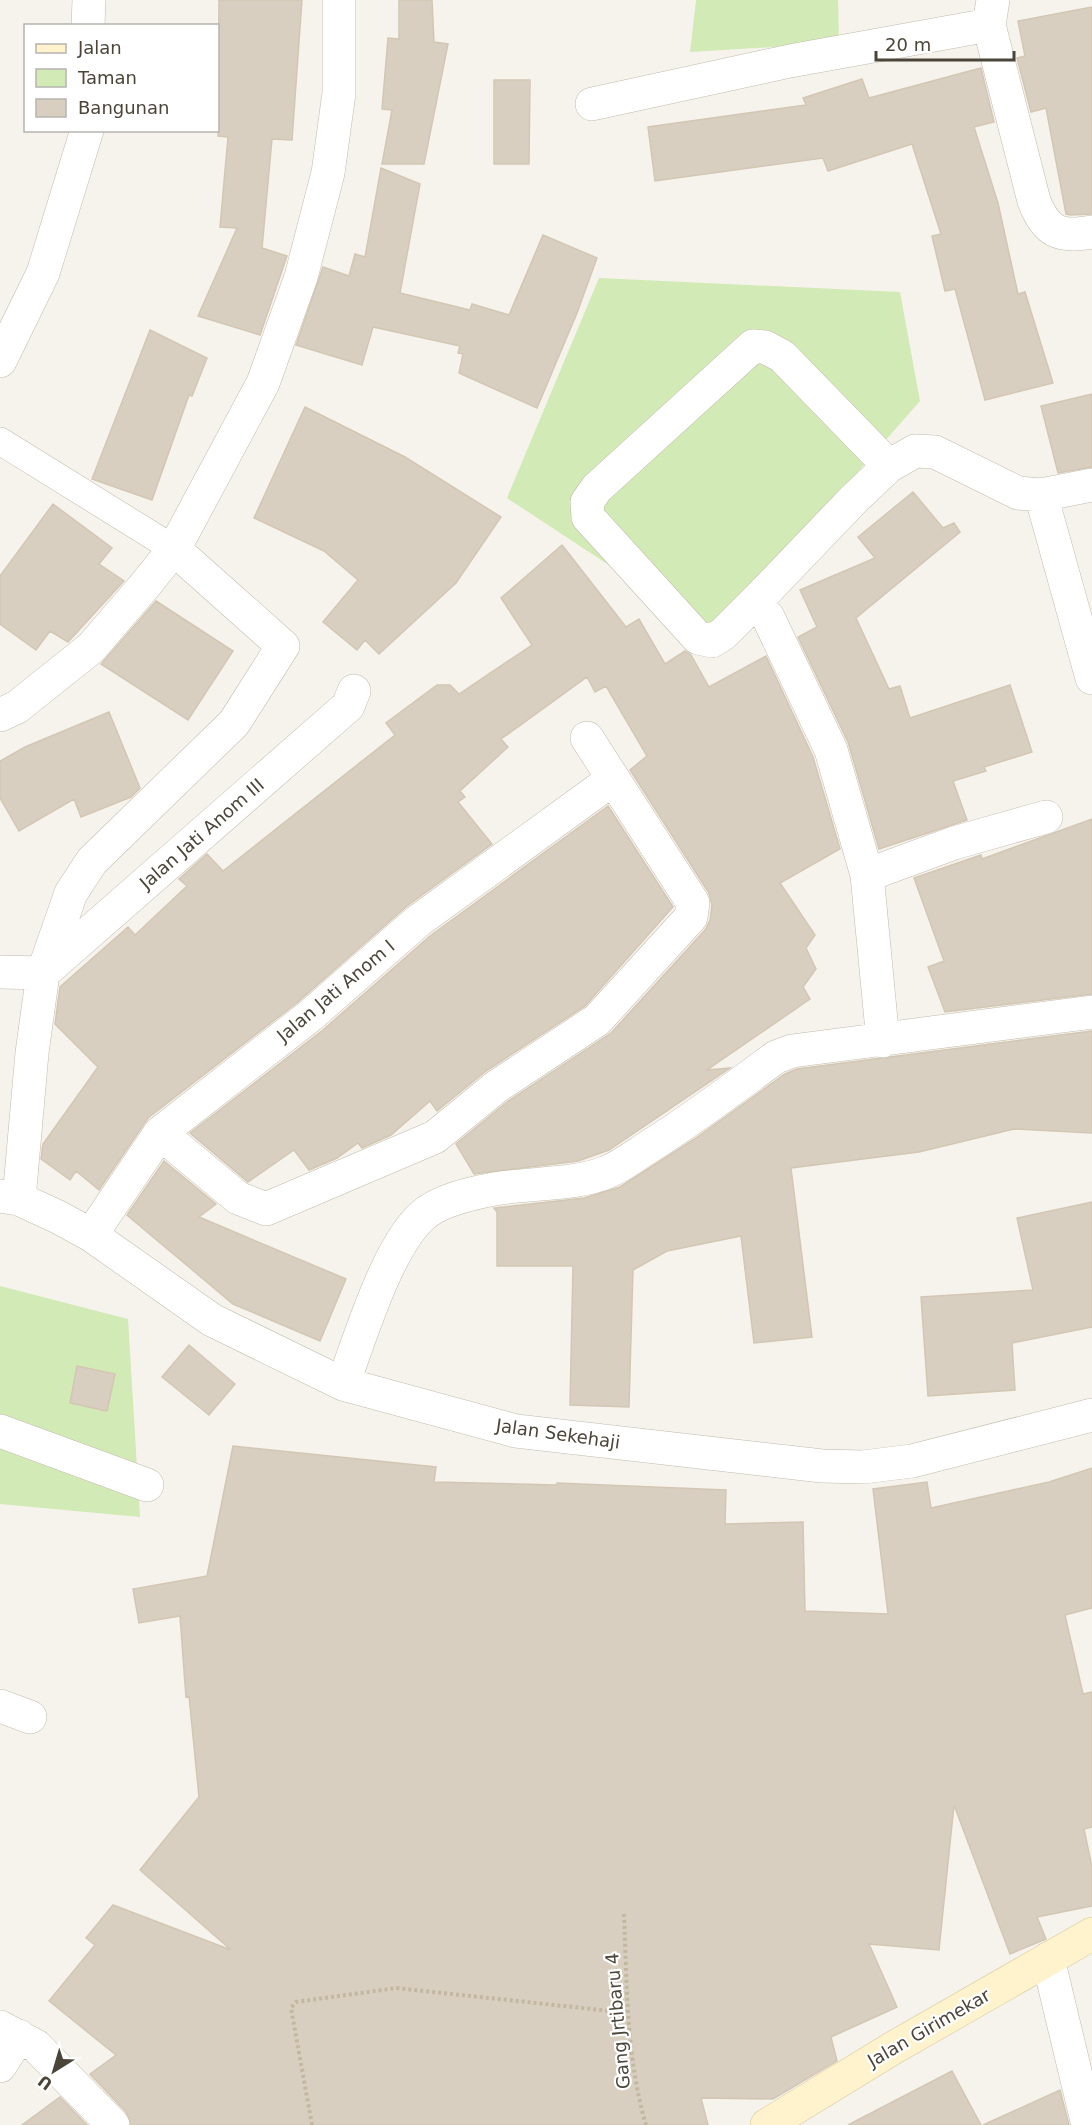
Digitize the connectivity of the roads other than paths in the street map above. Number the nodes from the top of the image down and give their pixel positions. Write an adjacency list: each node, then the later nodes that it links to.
1 (89, 0): 4 (street)
2 (339, 0): 13 (street)
3 (991, 12): 5 (street); 7 (street)
4 (88, 24)
5 (592, 104)
6 (86, 132): 8 (street)
7 (1092, 232)
8 (0, 361)
9 (0, 441): 13 (lane)
10 (889, 466): 10 (street); 12 (street)
11 (1092, 485): 12 (street)
12 (1041, 495): 15 (street)
13 (174, 549): 17 (street); 23 (street)
14 (768, 617): 21 (street)
15 (1092, 678)
16 (354, 691): 23 (street, Jalan Jati Anom III)
17 (0, 715)
18 (587, 738): 19 (street)
19 (613, 779): 26 (street, Jalan Jati Anom I); 26 (street)
20 (1046, 816): 21 (street)
21 (867, 875): 25 (street)
22 (0, 972): 23 (street)
23 (43, 974): 27 (street)
24 (1092, 1012): 25 (street)
25 (883, 1041): 29 (street)
26 (160, 1133): 28 (street, Jalan Jati Anom I)
27 (10, 1198): 28 (street, Jalan Sekehaji)
28 (90, 1235): 29 (street, Jalan Sekehaji)
29 (343, 1384): 30 (street, Jalan Sekehaji)
30 (1092, 1415)
31 (0, 1431): 32 (street)
32 (147, 1485)
33 (1092, 1934): 34 (street, Jalan Girimekar)
34 (1048, 1959): 38 (street, Jalan Girimekar); 39 (street)
35 (10, 2032): 36 (street); 37 (street)
36 (0, 2066)
37 (113, 2125)
38 (767, 2125)
39 (1088, 2125)

